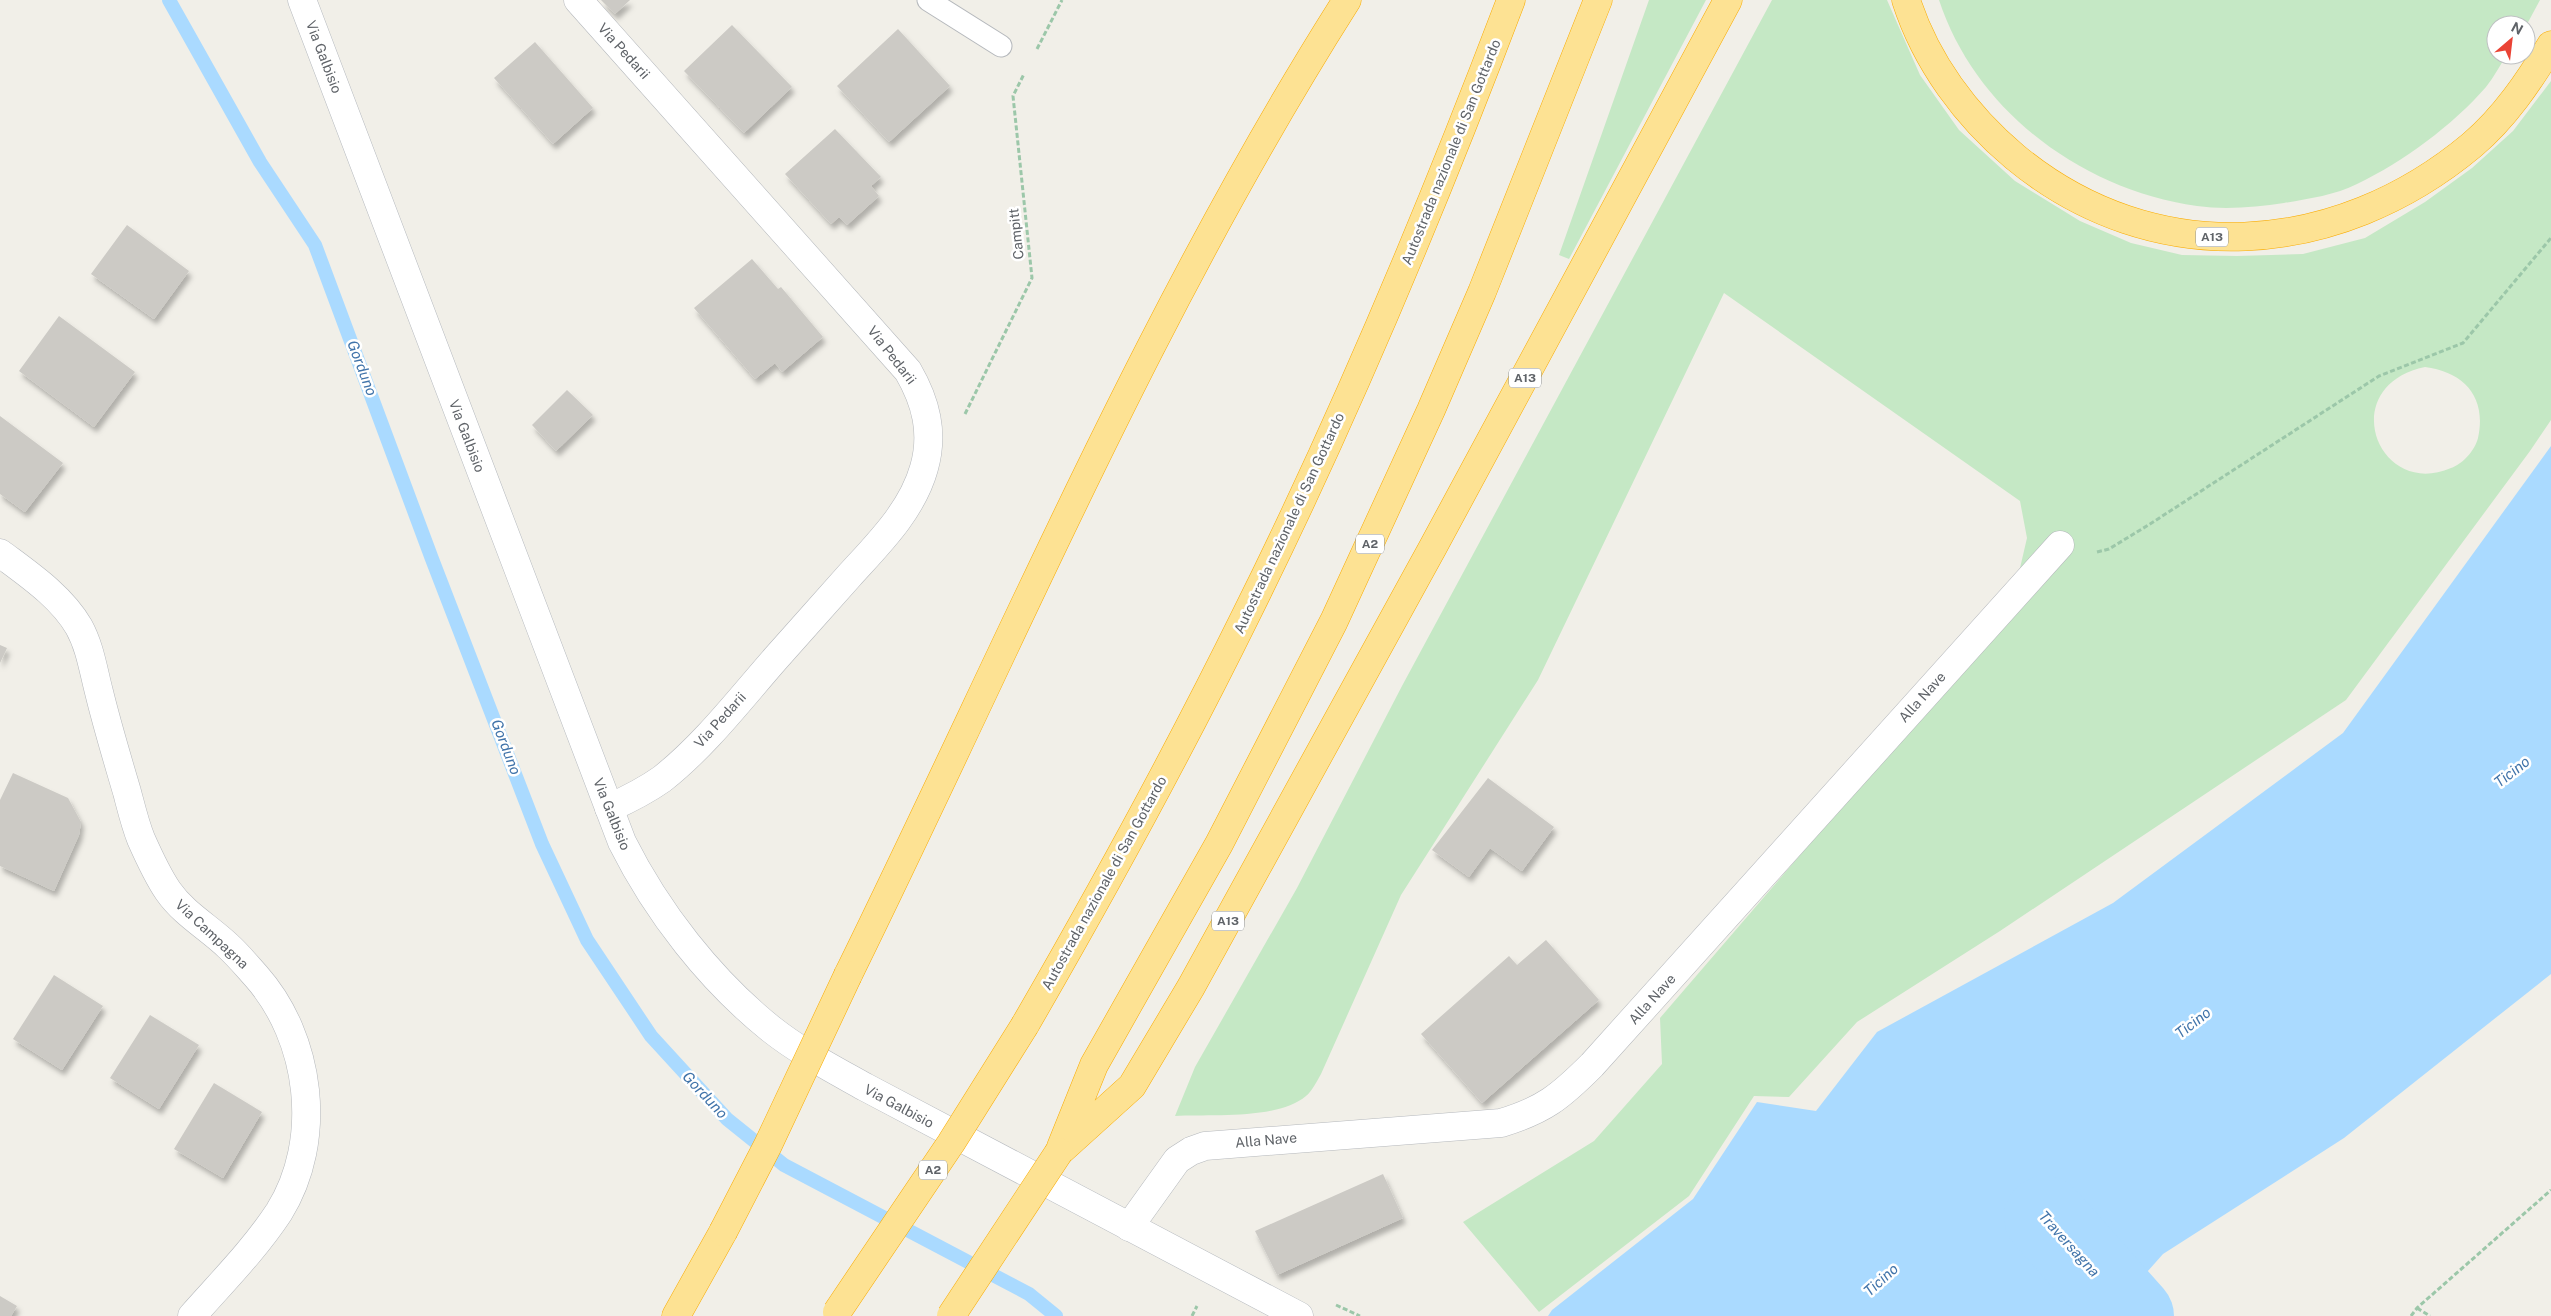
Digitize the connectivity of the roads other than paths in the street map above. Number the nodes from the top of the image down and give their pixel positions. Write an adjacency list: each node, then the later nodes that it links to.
1 (302, 0): 13 (street, Via Galbisio)
2 (578, 0): 13 (street, Via Pedarii)
3 (928, 0): 10 (lane)
4 (1347, 0): 18 (highway, bridge)
5 (1511, 0): 16 (highway, Autostrada nazionale di San Gottardo / A2, bridge)
6 (1598, 0): 14 (highway, A2)
7 (1728, 0): 14 (highway, A13)
8 (1906, 0): 9 (highway, A13)
9 (2551, 45)
10 (1001, 46)
11 (2060, 545): 15 (street, Alla Nave)
12 (0, 553): 17 (street, Via Campagna)
13 (609, 808): 15 (street, Via Galbisio)
14 (1059, 1152): 19 (highway, A2, bridge)
15 (1129, 1227): 20 (street, Via Galbisio)
16 (836, 1314)
17 (192, 1316)
18 (676, 1316)
19 (951, 1316)
20 (1299, 1316)

